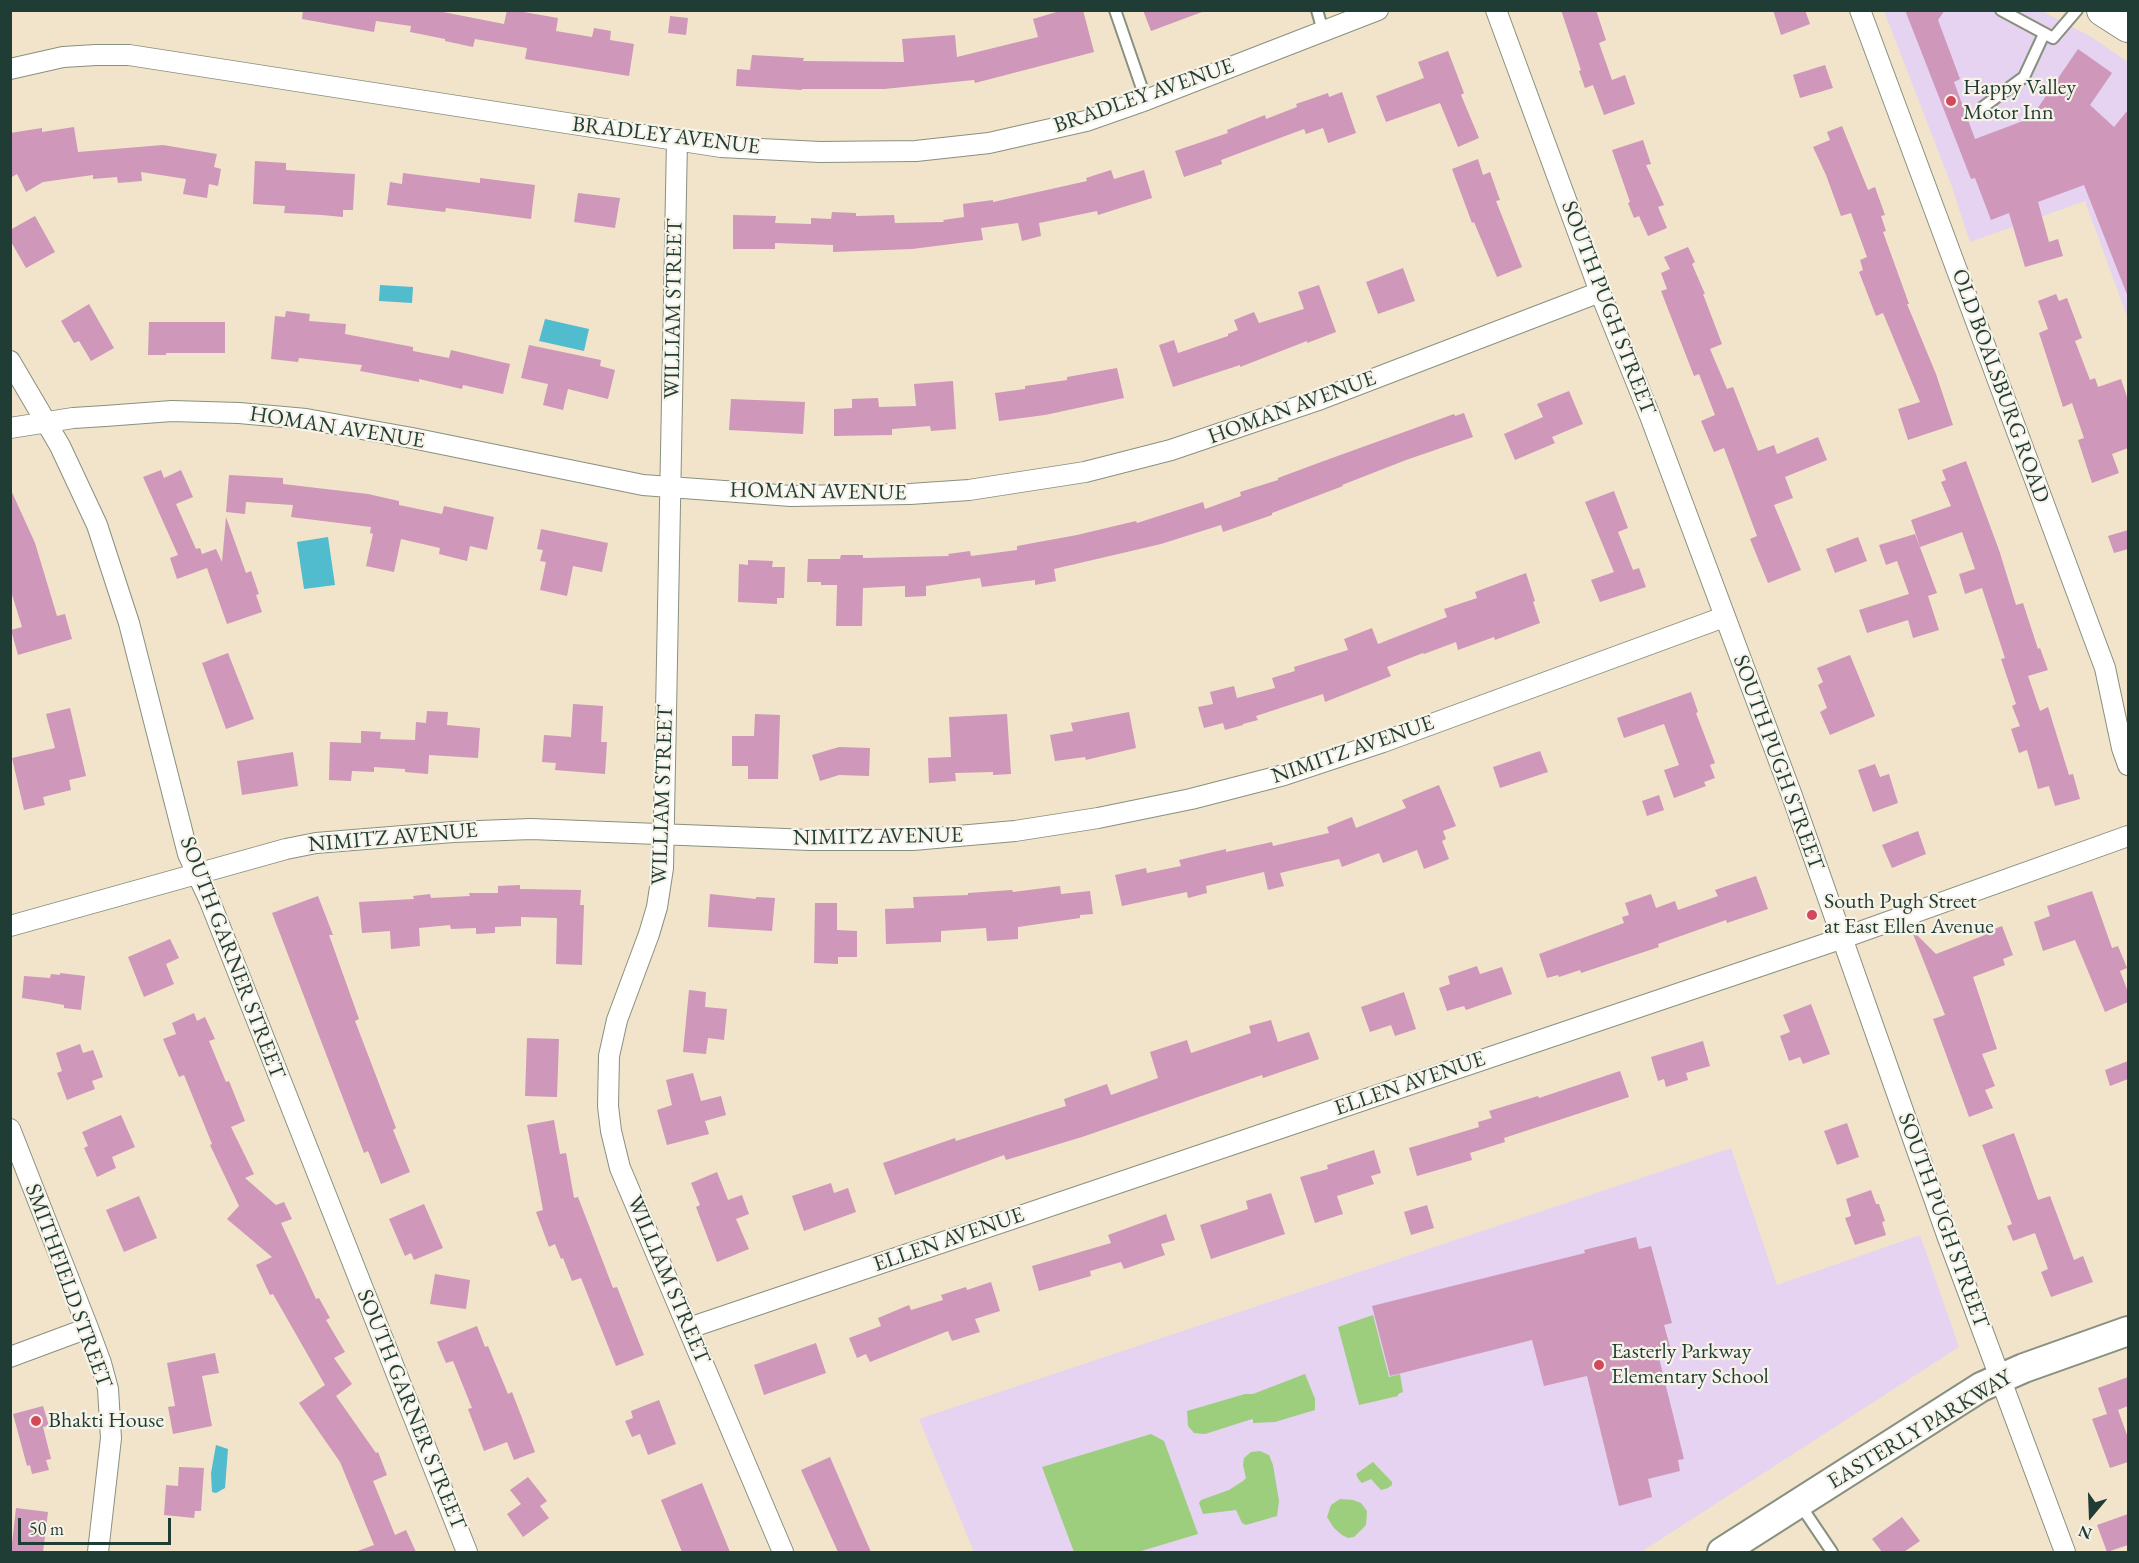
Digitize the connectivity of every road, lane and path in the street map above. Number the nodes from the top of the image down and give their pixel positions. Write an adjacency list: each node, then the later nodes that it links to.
1 (1115, 10): 13 (lane)
2 (1317, 10): 10 (lane)
3 (1378, 10): 10 (street, BRADLEY AVENUE)
4 (1496, 10): 16 (street, SOUTH PUGH STREET)
5 (1860, 10): 22 (street, OLD BOALSBURG ROAD)
6 (2001, 10): 11 (lane)
7 (2077, 10): 11 (lane)
8 (2103, 10): 9 (main road)
9 (2128, 26)
10 (1323, 31): 13 (street, BRADLEY AVENUE)
11 (2044, 34): 14 (lane)
12 (10, 69): 15 (street, BRADLEY AVENUE)
13 (1146, 100): 15 (street, BRADLEY AVENUE)
14 (1983, 107)
15 (677, 140): 20 (street, WILLIAM STREET)
16 (1600, 292): 20 (street, HOMAN AVENUE); 21 (street, SOUTH PUGH STREET)
17 (10, 361): 18 (street, SOUTH GARNER STREET)
18 (45, 422): 19 (street, HOMAN AVENUE); 20 (street, HOMAN AVENUE); 25 (street, SOUTH GARNER STREET)
19 (10, 428)
20 (671, 487): 23 (street, WILLIAM STREET)
21 (1724, 617): 23 (street, NIMITZ AVENUE); 27 (street, SOUTH PUGH STREET)
22 (2128, 765)
23 (664, 833): 25 (street, NIMITZ AVENUE); 30 (street, WILLIAM STREET)
24 (2128, 836): 27 (street, ELLEN AVENUE)
25 (198, 875): 26 (street, NIMITZ AVENUE); 36 (street, SOUTH GARNER STREET)
26 (10, 926)
27 (1843, 938): 30 (street, ELLEN AVENUE); 33 (street, SOUTH PUGH STREET)
28 (10, 1130): 29 (street, SMITHFIELD STREET)
29 (88, 1328): 32 (street); 35 (street, SMITHFIELD STREET)
30 (689, 1328): 37 (street, WILLIAM STREET)
31 (2128, 1331): 33 (main road, EASTERLY PARKWAY)
32 (10, 1357)
33 (1999, 1378): 34 (main road, EASTERLY PARKWAY); 40 (street, SOUTH PUGH STREET)
34 (1799, 1503): 38 (main road, EASTERLY PARKWAY); 39 (lane)
35 (98, 1552)
36 (467, 1552)
37 (783, 1552)
38 (1722, 1552)
39 (1832, 1552)
40 (2065, 1552)

